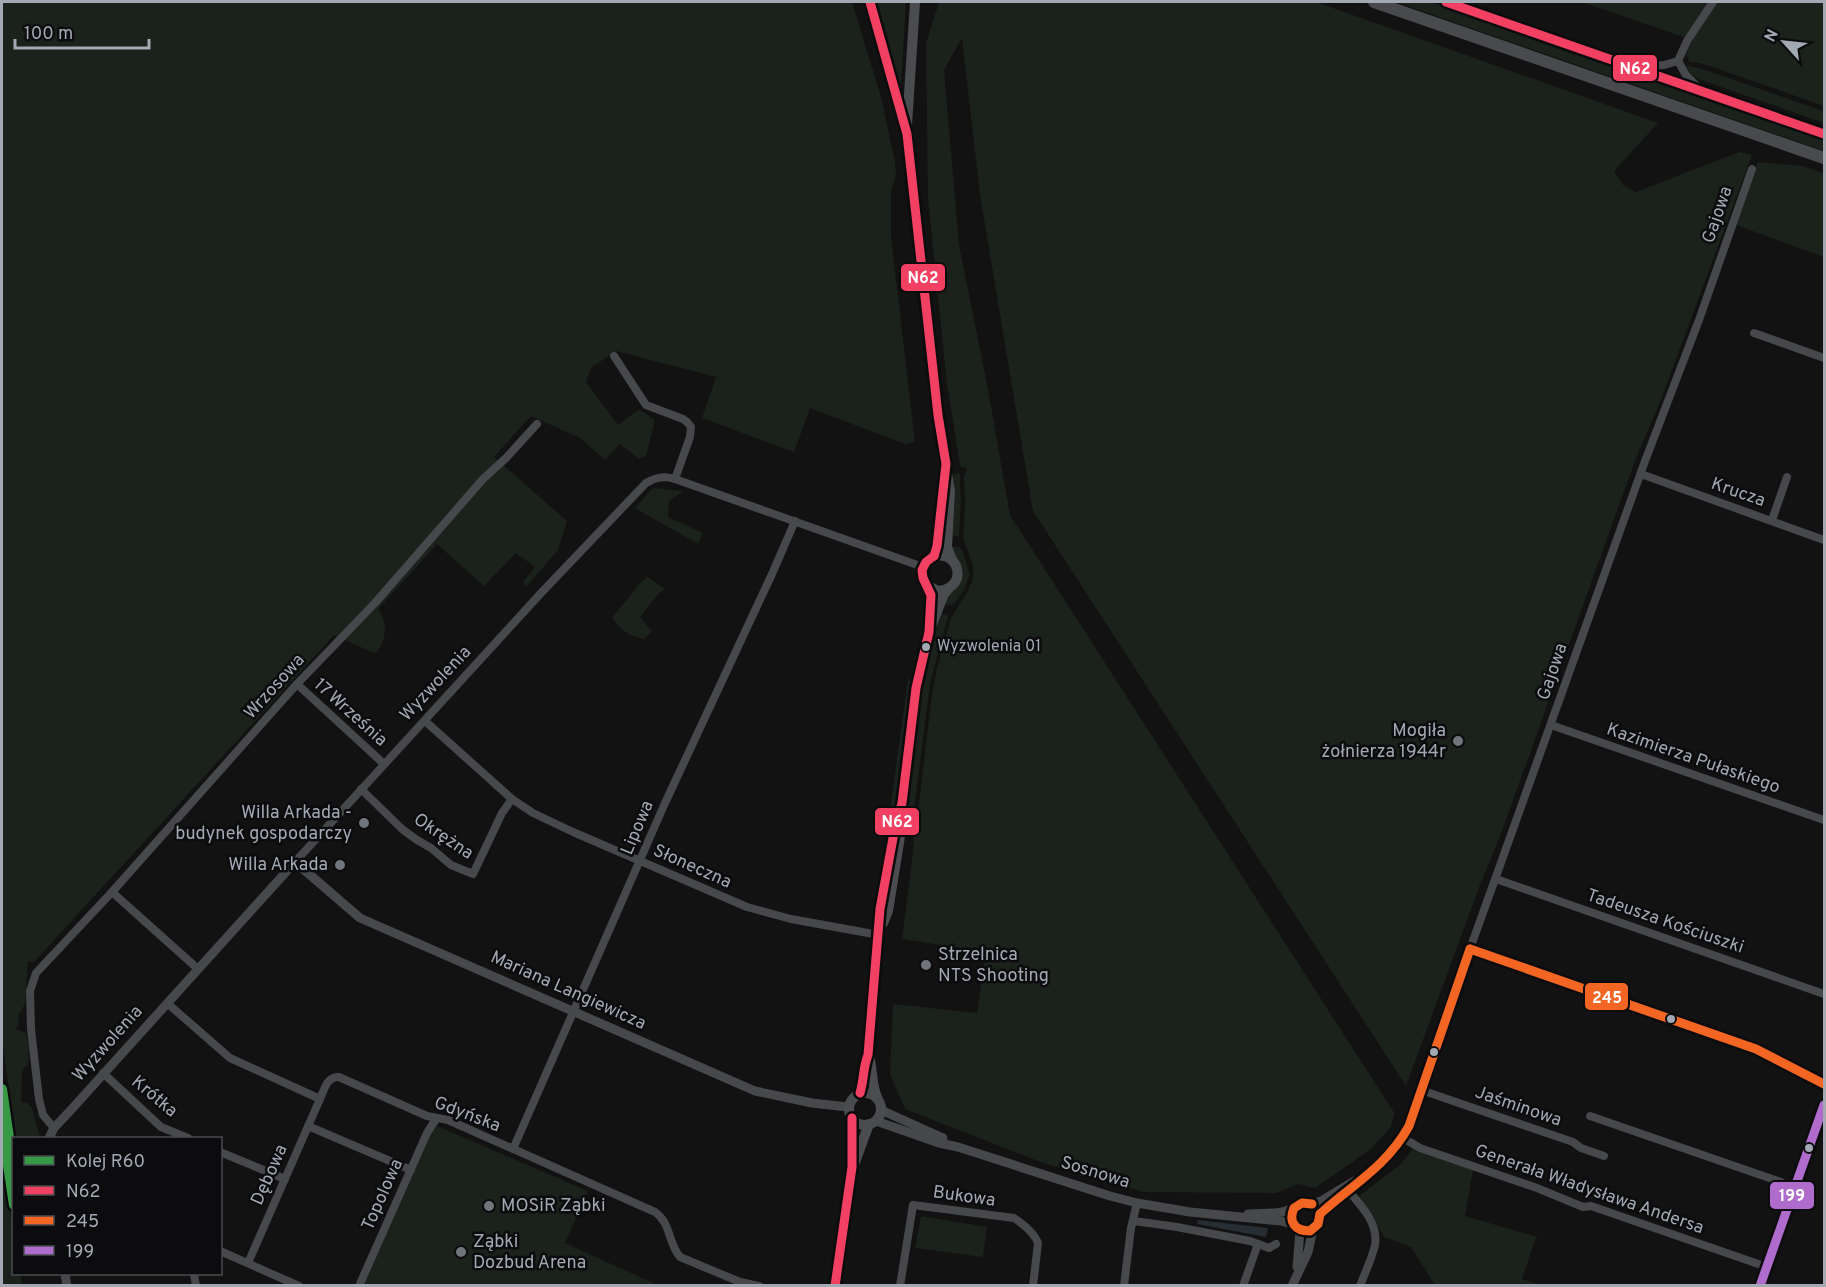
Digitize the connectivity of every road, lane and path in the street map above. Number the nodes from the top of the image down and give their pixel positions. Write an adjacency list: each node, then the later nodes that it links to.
1 (870, 2): 10 (main road)
2 (915, 2): 10 (main road)
3 (1374, 2): 11 (main road)
4 (1446, 2): 7 (main road)
5 (1713, 2): 6 (street)
6 (1678, 61): 7 (street); 8 (street)
7 (1635, 67): 8 (main road)
8 (1701, 90): 9 (main road)
9 (1824, 134)
10 (907, 135): 17 (main road)
11 (1824, 158)
12 (1752, 169): 18 (street, Gajowa)
13 (1754, 333): 15 (street)
14 (614, 357): 20 (street)
15 (1824, 358)
16 (537, 424): 30 (street, Wrzosowa)
17 (946, 470): 24 (main road); 25 (main road)
18 (1641, 474): 21 (street, Krucza); 32 (street, Gajowa)
19 (1786, 477): 21 (street)
20 (675, 479): 22 (street, Wyzwolenia); 31 (street, Wyzwolenia)
21 (1772, 520): 23 (street, Krucza)
22 (795, 521): 26 (street, Wyzwolenia); 37 (street, Lipowa)
23 (1824, 540)
24 (934, 556): 25 (main road); 26 (main road)
25 (952, 560): 28 (main road)
26 (923, 567): 27 (main road)
27 (926, 585): 28 (main road); 29 (main road)
28 (949, 588): 29 (main road)
29 (929, 632): 41 (main road)
30 (297, 684): 33 (street, 17 Września); 40 (street, Wrzosowa)
31 (425, 721): 33 (street, Wyzwolenia); 35 (street, Słoneczna)
32 (1551, 726): 36 (street, Kazimierza Pułaskiego); 39 (street, Gajowa)
33 (384, 764): 34 (street, Wyzwolenia)
34 (362, 789): 35 (street, Okrężna); 38 (street, Wyzwolenia)
35 (512, 799): 37 (street, Słoneczna)
36 (1824, 820)
37 (640, 860): 41 (street, Słoneczna); 46 (street, Lipowa)
38 (295, 862): 43 (street, Wyzwolenia); 46 (street, Mariana Langiewicza)
39 (1496, 879): 42 (street, Gajowa); 44 (street, Tadeusza Kościuszki)
40 (112, 892): 43 (street); 63 (street, Wrzosowa)
41 (879, 935): 47 (main road)
42 (1470, 949): 49 (street); 50 (street, Gajowa)
43 (198, 969): 45 (street, Wyzwolenia)
44 (1824, 994)
45 (167, 1003): 48 (street, Wyzwolenia); 53 (street)
46 (573, 1012): 55 (street, Mariana Langiewicza); 68 (street, Lipowa)
47 (868, 1055): 51 (main road); 52 (main road)
48 (104, 1073): 63 (street, Wyzwolenia); 65 (street, Krótka)
49 (1824, 1084)
50 (1421, 1090): 66 (street, Gajowa); 70 (street, Jaśminowa)
51 (860, 1093): 52 (main road); 55 (main road)
52 (877, 1097): 56 (main road)
53 (320, 1099): 59 (street, Gdyńska); 62 (street, Dębowa)
54 (1824, 1105): 60 (street)
55 (848, 1107): 58 (main road)
56 (882, 1110): 61 (main road); 67 (street, Sosnowa)
57 (1590, 1116): 74 (street)
58 (852, 1118): 61 (main road); 71 (main road)
59 (436, 1119): 68 (street, Gdyńska); 72 (street, Topolowa)
60 (1821, 1120): 88 (street)
61 (872, 1123): 67 (street, Sosnowa); 71 (main road)
62 (309, 1126): 72 (street); 73 (street, Dębowa)
63 (54, 1128): 64 (street, Wyzwolenia)
64 (50, 1137)
65 (186, 1137)
66 (1403, 1138): 75 (street, Gajowa); 88 (street, Generała Władysława Andersa)
67 (958, 1146): 76 (street, Sosnowa)
68 (513, 1149): 92 (street, Gdyńska)
69 (222, 1153): 73 (street)
70 (1604, 1156)
71 (852, 1167): 93 (main road)
72 (411, 1170): 91 (street, Topolowa)
73 (285, 1179): 87 (street, Dębowa)
74 (1781, 1182)
75 (1346, 1189): 77 (street, Gajowa); 80 (street, Gajowa); 98 (street)
76 (1137, 1203): 79 (street, Sosnowa); 81 (street)
77 (1312, 1204): 78 (street); 80 (street)
78 (1294, 1208): 79 (street, Sosnowa); 82 (street)
79 (1225, 1215): 82 (street, Sosnowa)
80 (1320, 1215): 83 (street)
81 (1134, 1221): 84 (street); 96 (street)
82 (1296, 1227): 83 (street); 89 (street)
83 (1313, 1229): 89 (street)
84 (1258, 1244): 85 (street); 97 (street)
85 (1276, 1244)
86 (222, 1252): 87 (street)
87 (248, 1263): 90 (street)
88 (1767, 1267): 99 (street)
89 (1293, 1282)
90 (300, 1286)
91 (359, 1286)
92 (759, 1286)
93 (835, 1286)
94 (900, 1286): 95 (street, Bukowa)
95 (1033, 1286)
96 (1124, 1286)
97 (1243, 1286)
98 (1360, 1286)
99 (1760, 1286)

